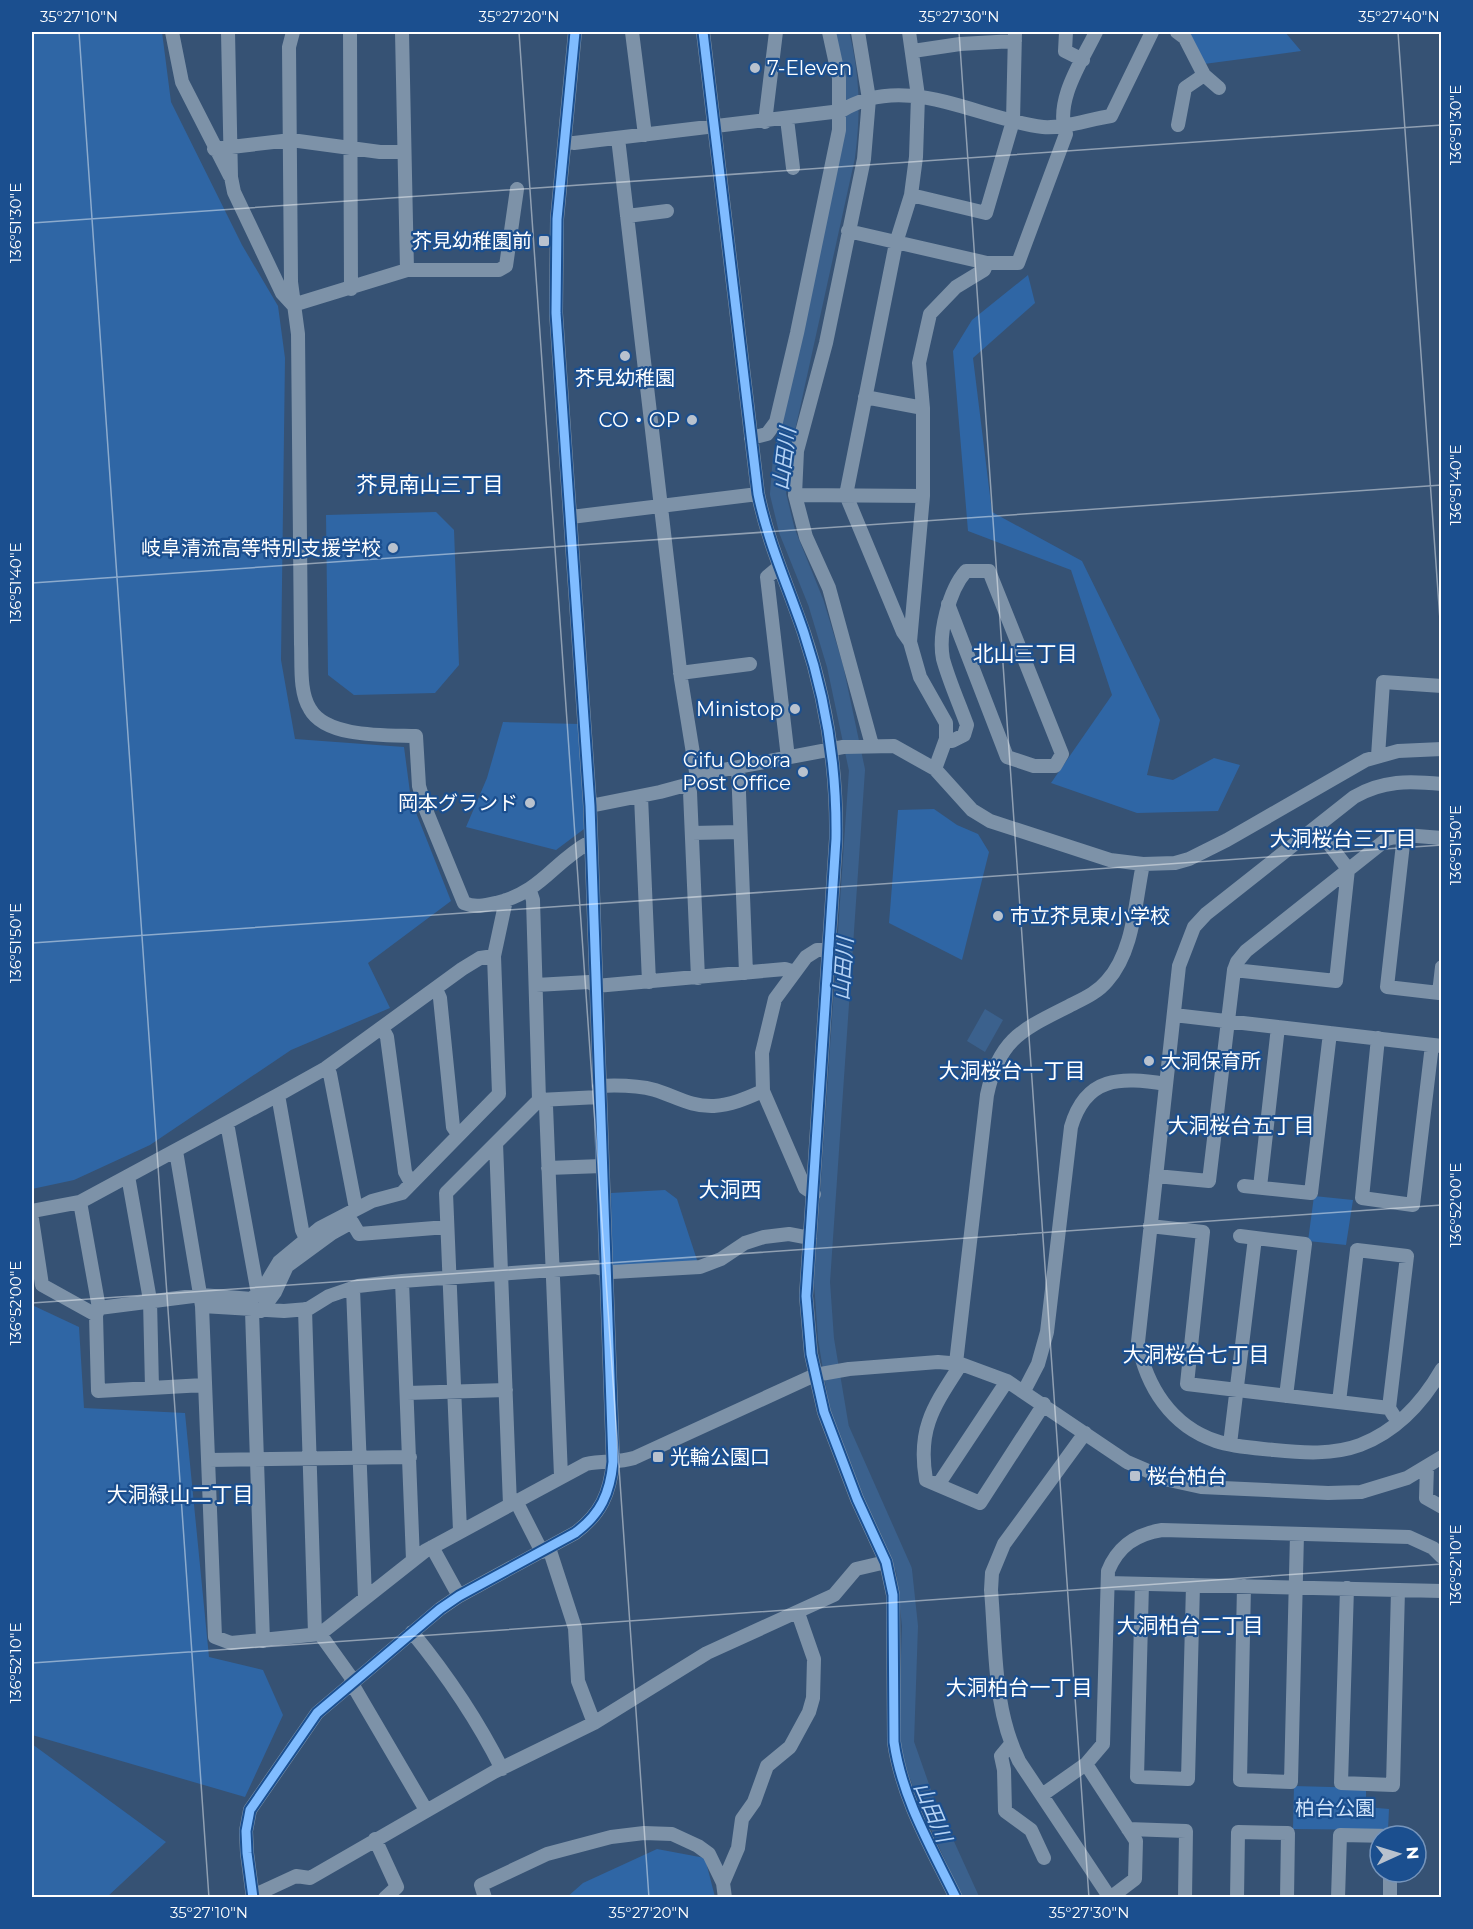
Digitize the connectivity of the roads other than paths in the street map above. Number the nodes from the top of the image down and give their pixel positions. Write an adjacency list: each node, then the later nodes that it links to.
1 (172, 32): 37 (street)
2 (228, 32): 35 (street)
3 (293, 32): 33 (street)
4 (350, 32): 36 (street)
5 (402, 32): 38 (street)
6 (575, 32): 34 (street)
7 (632, 32): 31 (street)
8 (703, 32): 30 (street)
9 (776, 32): 27 (street)
10 (829, 32): 24 (street)
11 (858, 32): 23 (street)
12 (909, 32): 18 (street)
13 (1066, 32): 19 (street)
14 (1096, 32): 19 (street)
15 (1152, 32): 29 (street)
16 (1177, 32): 20 (street)
17 (1015, 36): 18 (street); 26 (street)
18 (914, 51): 22 (street)
19 (1083, 60): 29 (street)
20 (1204, 75): 21 (street); 28 (street)
21 (1220, 88)
22 (918, 96): 23 (street); 26 (street); 42 (street)
23 (866, 100): 24 (street); 45 (street)
24 (844, 109): 25 (street); 53 (street)
25 (787, 118): 27 (street); 39 (street)
26 (1013, 121): 29 (street); 42 (street)
27 (765, 122): 30 (street)
28 (1178, 125)
29 (1064, 126): 47 (street)
30 (715, 127): 31 (street); 53 (street)
31 (645, 135): 32 (street)
32 (618, 138): 34 (street); 44 (street)
33 (291, 140): 35 (street); 36 (street); 50 (street)
34 (565, 141): 59 (street)
35 (230, 147): 37 (street); 40 (street)
36 (349, 148): 38 (street); 49 (street)
37 (214, 149): 40 (street)
38 (404, 152): 48 (street)
39 (793, 168)
40 (231, 177): 50 (street)
41 (517, 189): 48 (street)
42 (910, 195): 46 (street)
43 (667, 211): 44 (street)
44 (627, 216): 58 (street)
45 (848, 231): 46 (street); 55 (street)
46 (896, 243): 47 (street); 51 (street)
47 (987, 262): 52 (street)
48 (407, 270): 49 (street)
49 (351, 289): 50 (street)
50 (293, 305): 87 (street)
51 (864, 397): 52 (street); 56 (street)
52 (923, 408): 57 (street)
53 (751, 438): 54 (street)
54 (758, 494): 58 (street); 60 (street)
55 (795, 495): 56 (street); 67 (street)
56 (846, 495): 57 (street); 62 (street)
57 (923, 496): 62 (street)
58 (661, 506): 59 (street); 64 (street)
59 (571, 518): 77 (street)
60 (779, 567): 68 (street); 71 (street)
61 (948, 604): 61 (street); 66 (street)
62 (910, 642): 66 (street)
63 (750, 664): 64 (street)
64 (680, 673): 74 (street)
65 (1442, 686): 70 (street)
66 (946, 739): 73 (street)
67 (868, 745): 68 (street); 73 (street)
68 (837, 748): 71 (street); 88 (street)
69 (1442, 749): 70 (street)
70 (1378, 756): 84 (street)
71 (788, 758): 72 (street)
72 (738, 767): 74 (street); 79 (street)
73 (934, 769): 84 (street)
74 (691, 782): 76 (street); 80 (street)
75 (1442, 784): 78 (street)
76 (641, 796): 77 (street); 95 (street)
77 (590, 806): 83 (street)
78 (1316, 827): 85 (street); 99 (street)
79 (740, 832): 80 (street); 93 (street)
80 (692, 833): 94 (street)
81 (1404, 835): 82 (street); 85 (street); 90 (street)
82 (1442, 838)
83 (590, 842): 86 (street); 97 (street)
84 (1143, 864): 147 (street)
85 (1348, 869): 91 (street); 91 (street)
86 (530, 891): 87 (street); 96 (street)
87 (506, 900): 89 (street)
88 (829, 950): 92 (street); 123 (street)
89 (494, 956): 98 (street); 113 (street)
90 (1442, 968)
91 (1234, 970): 100 (street)
92 (795, 972): 93 (street); 109 (street)
93 (746, 973): 94 (street)
94 (698, 978): 95 (street)
95 (649, 982): 97 (street)
96 (536, 985): 97 (street); 111 (street)
97 (596, 986): 108 (street)
98 (436, 989): 102 (street); 113 (street)
99 (1174, 1015): 100 (street); 107 (street)
100 (1228, 1021): 101 (street); 119 (street)
101 (1278, 1027): 103 (street); 122 (street)
102 (382, 1028): 106 (street); 120 (street)
103 (1330, 1033): 104 (street); 122 (street)
104 (1378, 1038): 105 (street); 105 (street)
105 (1437, 1045)
106 (326, 1068): 110 (street); 125 (street)
107 (1166, 1084): 119 (street); 156 (street)
108 (599, 1091): 109 (street); 111 (street); 116 (street)
109 (763, 1091): 123 (street)
110 (278, 1095): 112 (street); 133 (street)
111 (539, 1100): 114 (street); 117 (street)
112 (227, 1123): 115 (street); 141 (street)
113 (458, 1134): 120 (street)
114 (496, 1143): 129 (street); 136 (street)
115 (176, 1151): 118 (street); 143 (street)
116 (602, 1166): 117 (street); 135 (street)
117 (548, 1168): 134 (street)
118 (128, 1176): 124 (street); 142 (street)
119 (1156, 1176): 128 (street)
120 (411, 1183): 125 (street)
121 (1244, 1186): 122 (street)
122 (1260, 1188)
123 (814, 1194): 131 (street)
124 (80, 1202): 126 (street); 145 (street)
125 (356, 1209): 133 (street)
126 (32, 1211)
127 (32, 1220): 139 (street)
128 (1150, 1226): 154 (street); 164 (street)
129 (447, 1227): 137 (street); 146 (street)
130 (1240, 1236): 132 (street)
131 (810, 1238): 135 (street); 149 (street)
132 (1255, 1238): 154 (street); 158 (street)
133 (306, 1239): 141 (street)
134 (552, 1270): 135 (street); 136 (street); 173 (street)
135 (606, 1270): 171 (street)
136 (502, 1274): 137 (street); 153 (street)
137 (451, 1278): 138 (street); 155 (street)
138 (402, 1281): 140 (street); 157 (street)
139 (37, 1283): 145 (street)
140 (353, 1288): 144 (street); 166 (street)
141 (258, 1294): 143 (street)
142 (150, 1300): 143 (street); 145 (street); 152 (street)
143 (202, 1300): 146 (street); 151 (street)
144 (304, 1309): 146 (street); 168 (street)
145 (98, 1311): 152 (street)
146 (256, 1311): 170 (street)
147 (959, 1364): 149 (street); 150 (street); 174 (street)
148 (1442, 1369): 162 (street)
149 (821, 1374): 171 (street); 183 (street)
150 (1007, 1381): 156 (street); 174 (street)
151 (204, 1385): 152 (street); 169 (street)
152 (153, 1388)
153 (506, 1390): 155 (street); 175 (street)
154 (1237, 1390): 158 (street); 164 (street)
155 (455, 1391): 157 (street); 177 (street)
156 (1024, 1391): 160 (street)
157 (407, 1393): 165 (street)
158 (1286, 1396): 159 (street)
159 (1339, 1402): 161 (street); 161 (street)
160 (1044, 1404): 163 (street); 174 (street)
161 (1389, 1408): 162 (street)
162 (1398, 1423): 164 (street)
163 (1085, 1433): 172 (street); 200 (street)
164 (1230, 1444)
165 (410, 1457): 166 (street); 182 (street)
166 (360, 1458): 168 (street); 193 (street)
167 (1441, 1458): 172 (street)
168 (309, 1459): 170 (street); 196 (street)
169 (208, 1460): 170 (street); 197 (street)
170 (256, 1460): 197 (street)
171 (613, 1462): 173 (street); 180 (street)
172 (1426, 1466): 176 (street)
173 (561, 1476): 175 (street)
174 (938, 1485)
175 (513, 1503): 177 (street); 180 (street)
176 (1442, 1507)
177 (460, 1530): 179 (street)
178 (1297, 1534): 181 (street); 184 (street); 188 (street)
179 (432, 1547): 182 (street); 192 (street)
180 (545, 1550): 192 (street); 199 (street)
181 (1442, 1557)
182 (413, 1560): 193 (street)
183 (886, 1562): 194 (street); 213 (street)
184 (1108, 1583): 185 (street); 201 (street)
185 (1142, 1584): 186 (street); 186 (street)
186 (1193, 1585): 187 (street)
187 (1244, 1586): 188 (street); 188 (street)
188 (1295, 1587): 189 (street)
189 (1347, 1588): 190 (street); 190 (street)
190 (1398, 1590): 191 (street)
191 (1442, 1591)
192 (459, 1596): 195 (street)
193 (365, 1598): 196 (street)
194 (798, 1613): 199 (street); 209 (street)
195 (412, 1632): 198 (street); 202 (street)
196 (317, 1634): 197 (street); 198 (street)
197 (263, 1641)
198 (352, 1681): 204 (street); 210 (street)
199 (594, 1723): 202 (street)
200 (1011, 1744): 203 (street); 208 (street)
201 (1086, 1764): 203 (street); 205 (street)
202 (502, 1769): 204 (street)
203 (1042, 1795): 205 (street)
204 (426, 1810): 207 (street)
205 (1128, 1829): 214 (street)
206 (1368, 1836): 217 (street)
207 (375, 1839): 210 (street); 211 (street)
208 (1044, 1858)
209 (724, 1890): 212 (street)
210 (253, 1897)
211 (385, 1898)
212 (486, 1898)
213 (956, 1898)
214 (1185, 1898)
215 (1237, 1898): 216 (street)
216 (1287, 1898)
217 (1338, 1898)

